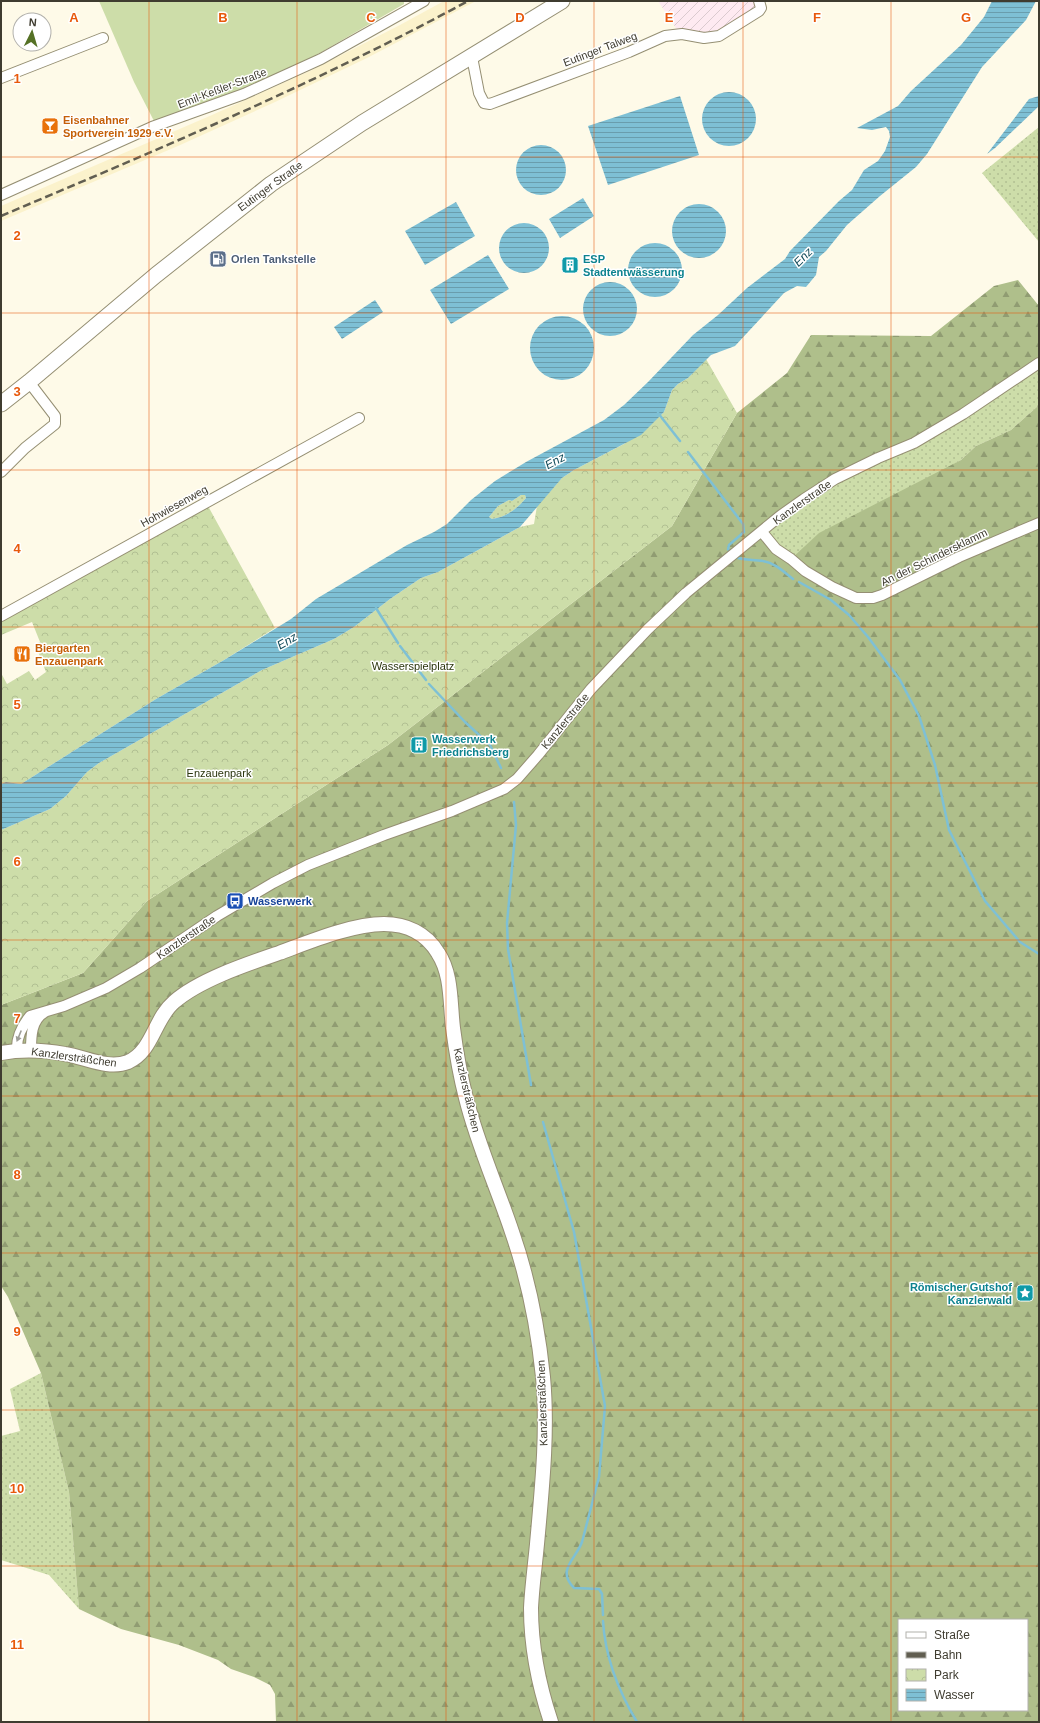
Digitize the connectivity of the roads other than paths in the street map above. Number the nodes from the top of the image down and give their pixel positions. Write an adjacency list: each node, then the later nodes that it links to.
1 (424, 1): 8 (street, Emil-Keßler-Straße)
2 (544, 1): 11 (main road, Eutinger Straße)
3 (562, 1): 6 (main road, Eutinger Straße)
4 (760, 1): 6 (street, Eutinger Talweg)
5 (103, 38): 7 (street)
6 (472, 57): 10 (main road, Eutinger Straße)
7 (1, 78)
8 (1, 195)
9 (1039, 364): 16 (street, Kanzlerstraße)
10 (30, 382): 12 (main road, Eutinger Straße); 14 (street)
11 (1, 391)
12 (1, 404)
13 (359, 418): 17 (street, Hohwiesenweg)
14 (1, 472)
15 (1039, 523): 16 (street, An der Schindersklamm)
16 (762, 532): 18 (street, Kanzlerstraße)
17 (1, 616)
18 (50, 1009): 19 (street, Kanzlerstraße); 19 (street, Kanzlerstraße, one-way to 19)
19 (24, 1051): 20 (main road); 21 (main road, Kanzlersträßchen)
20 (1, 1054)
21 (551, 1722)

